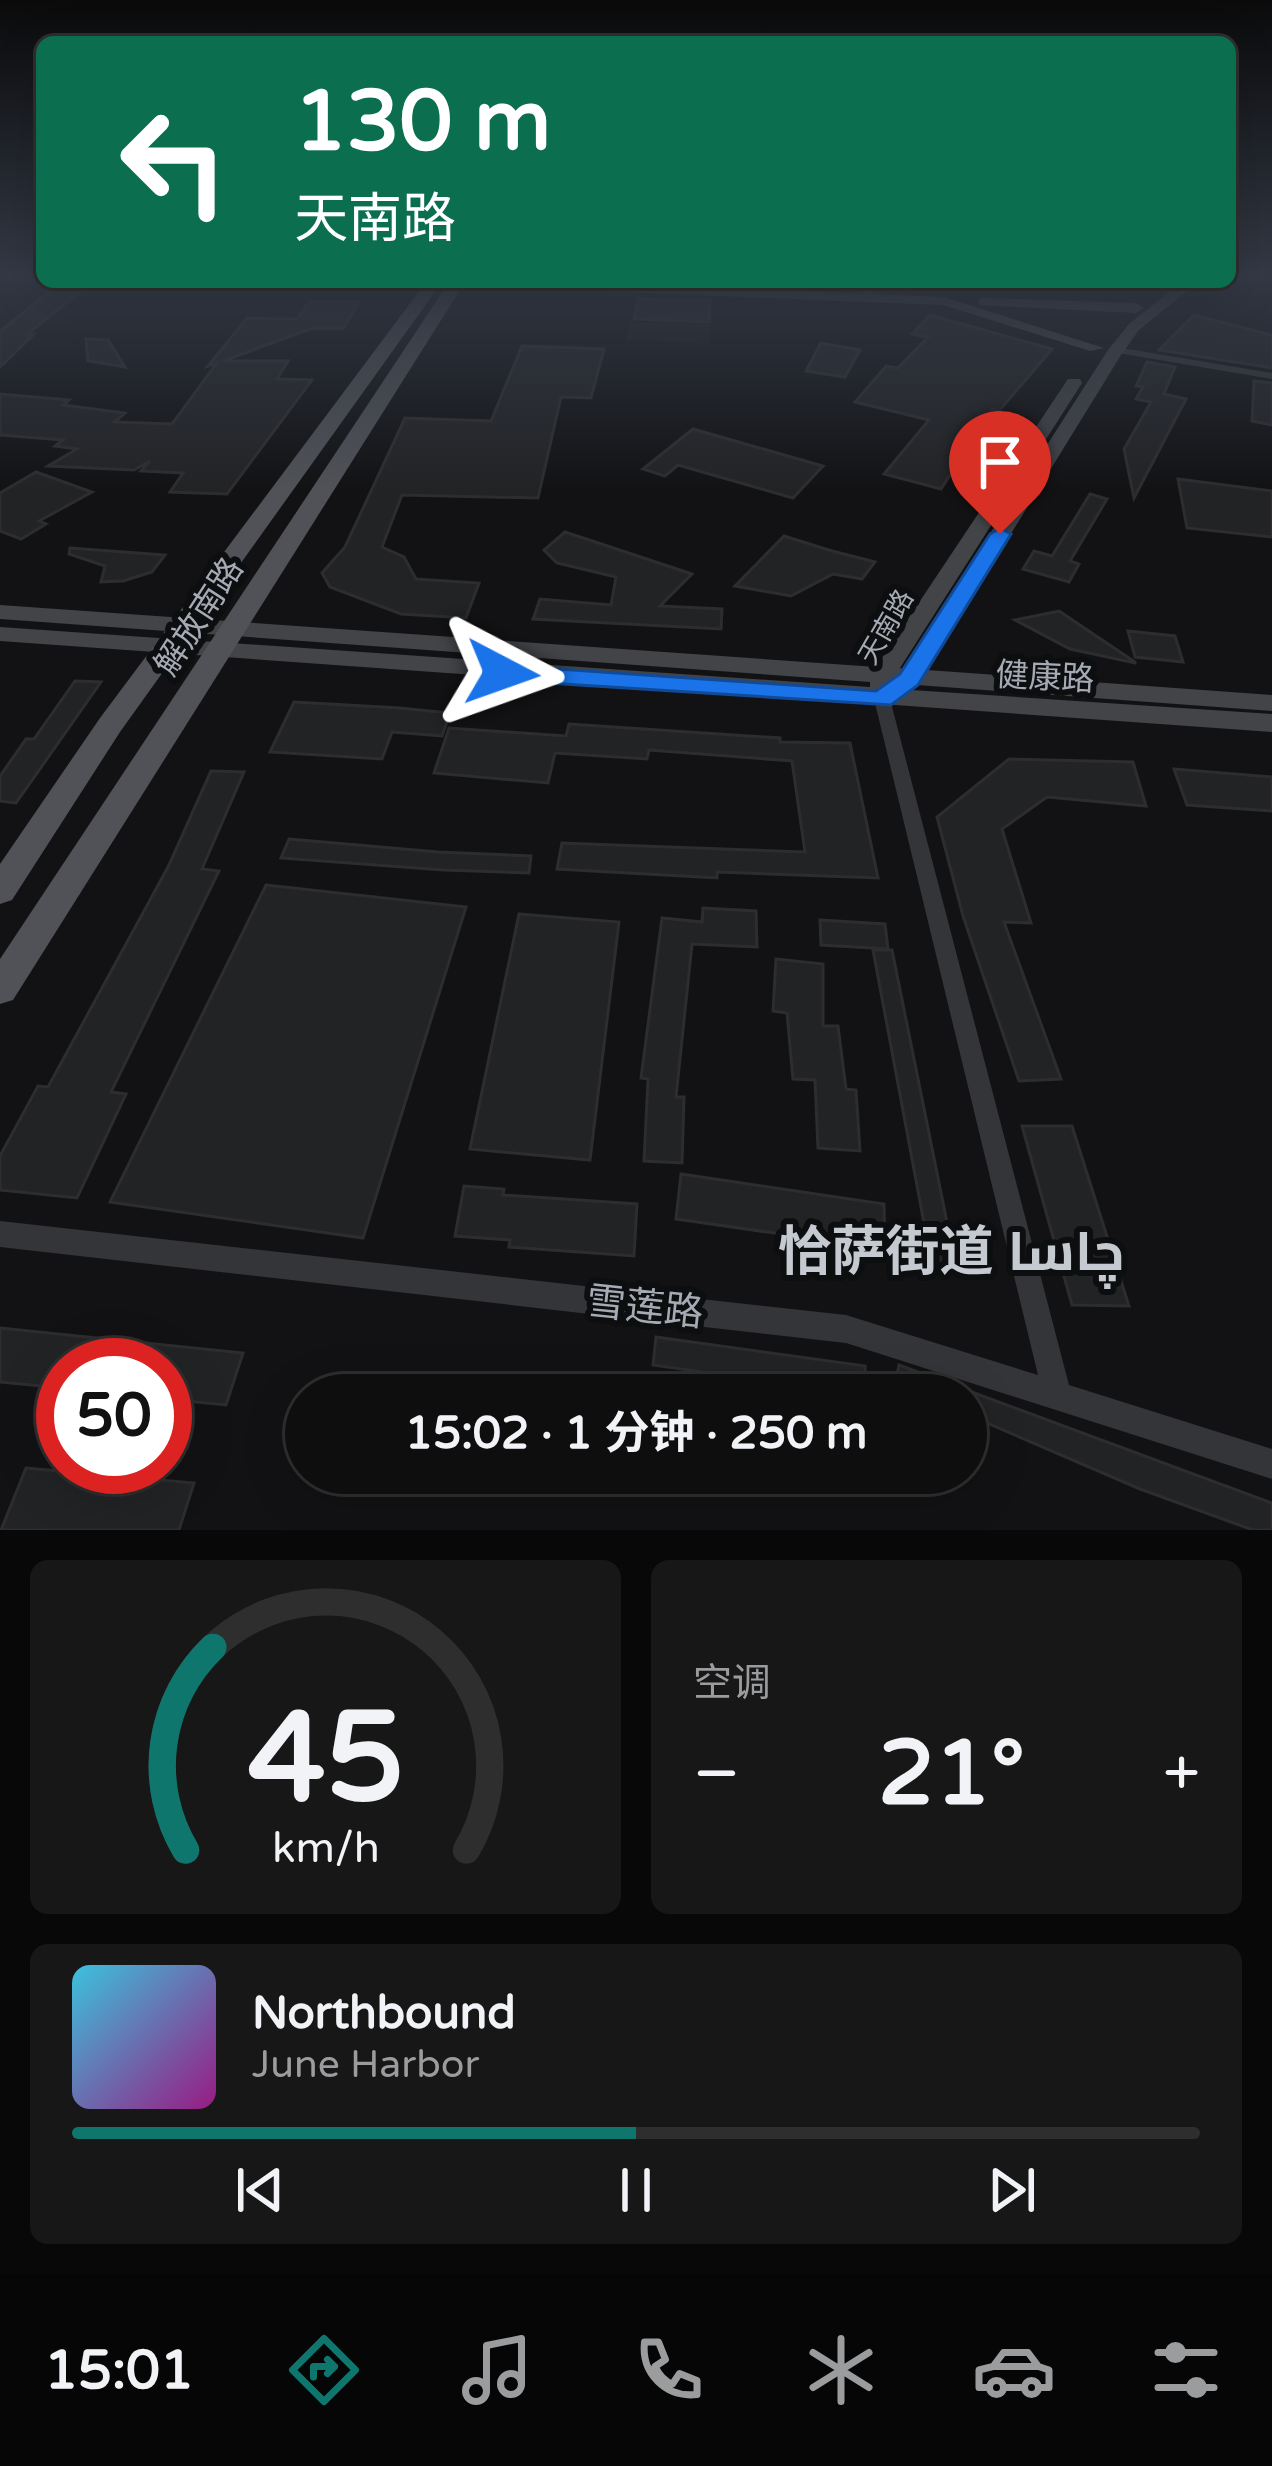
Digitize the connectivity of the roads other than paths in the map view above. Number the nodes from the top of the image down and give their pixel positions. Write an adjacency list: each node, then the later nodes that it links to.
1 (386, 348): 7 (main road, 解放南路)
2 (414, 348): 8 (main road, 解放南路)
3 (1106, 349): 4 (street); 9 (street, 天南路); 10 (street, 天南路)
4 (1272, 376)
5 (0, 612): 7 (street)
6 (0, 634): 7 (street)
7 (175, 637): 8 (street, 健康路); 13 (main road, 解放南路)
8 (225, 641): 10 (street, 健康路); 14 (main road, 解放南路)
9 (909, 679): 10 (street, 健康路); 11 (street, 健康路)
10 (882, 688): 12 (street, 健康路); 16 (street)
11 (1272, 703)
12 (1272, 723)
13 (0, 891)
14 (0, 989)
15 (0, 1234): 16 (street, 雪莲路)
16 (1057, 1395): 17 (street, 雪莲路)
17 (1272, 1464)

